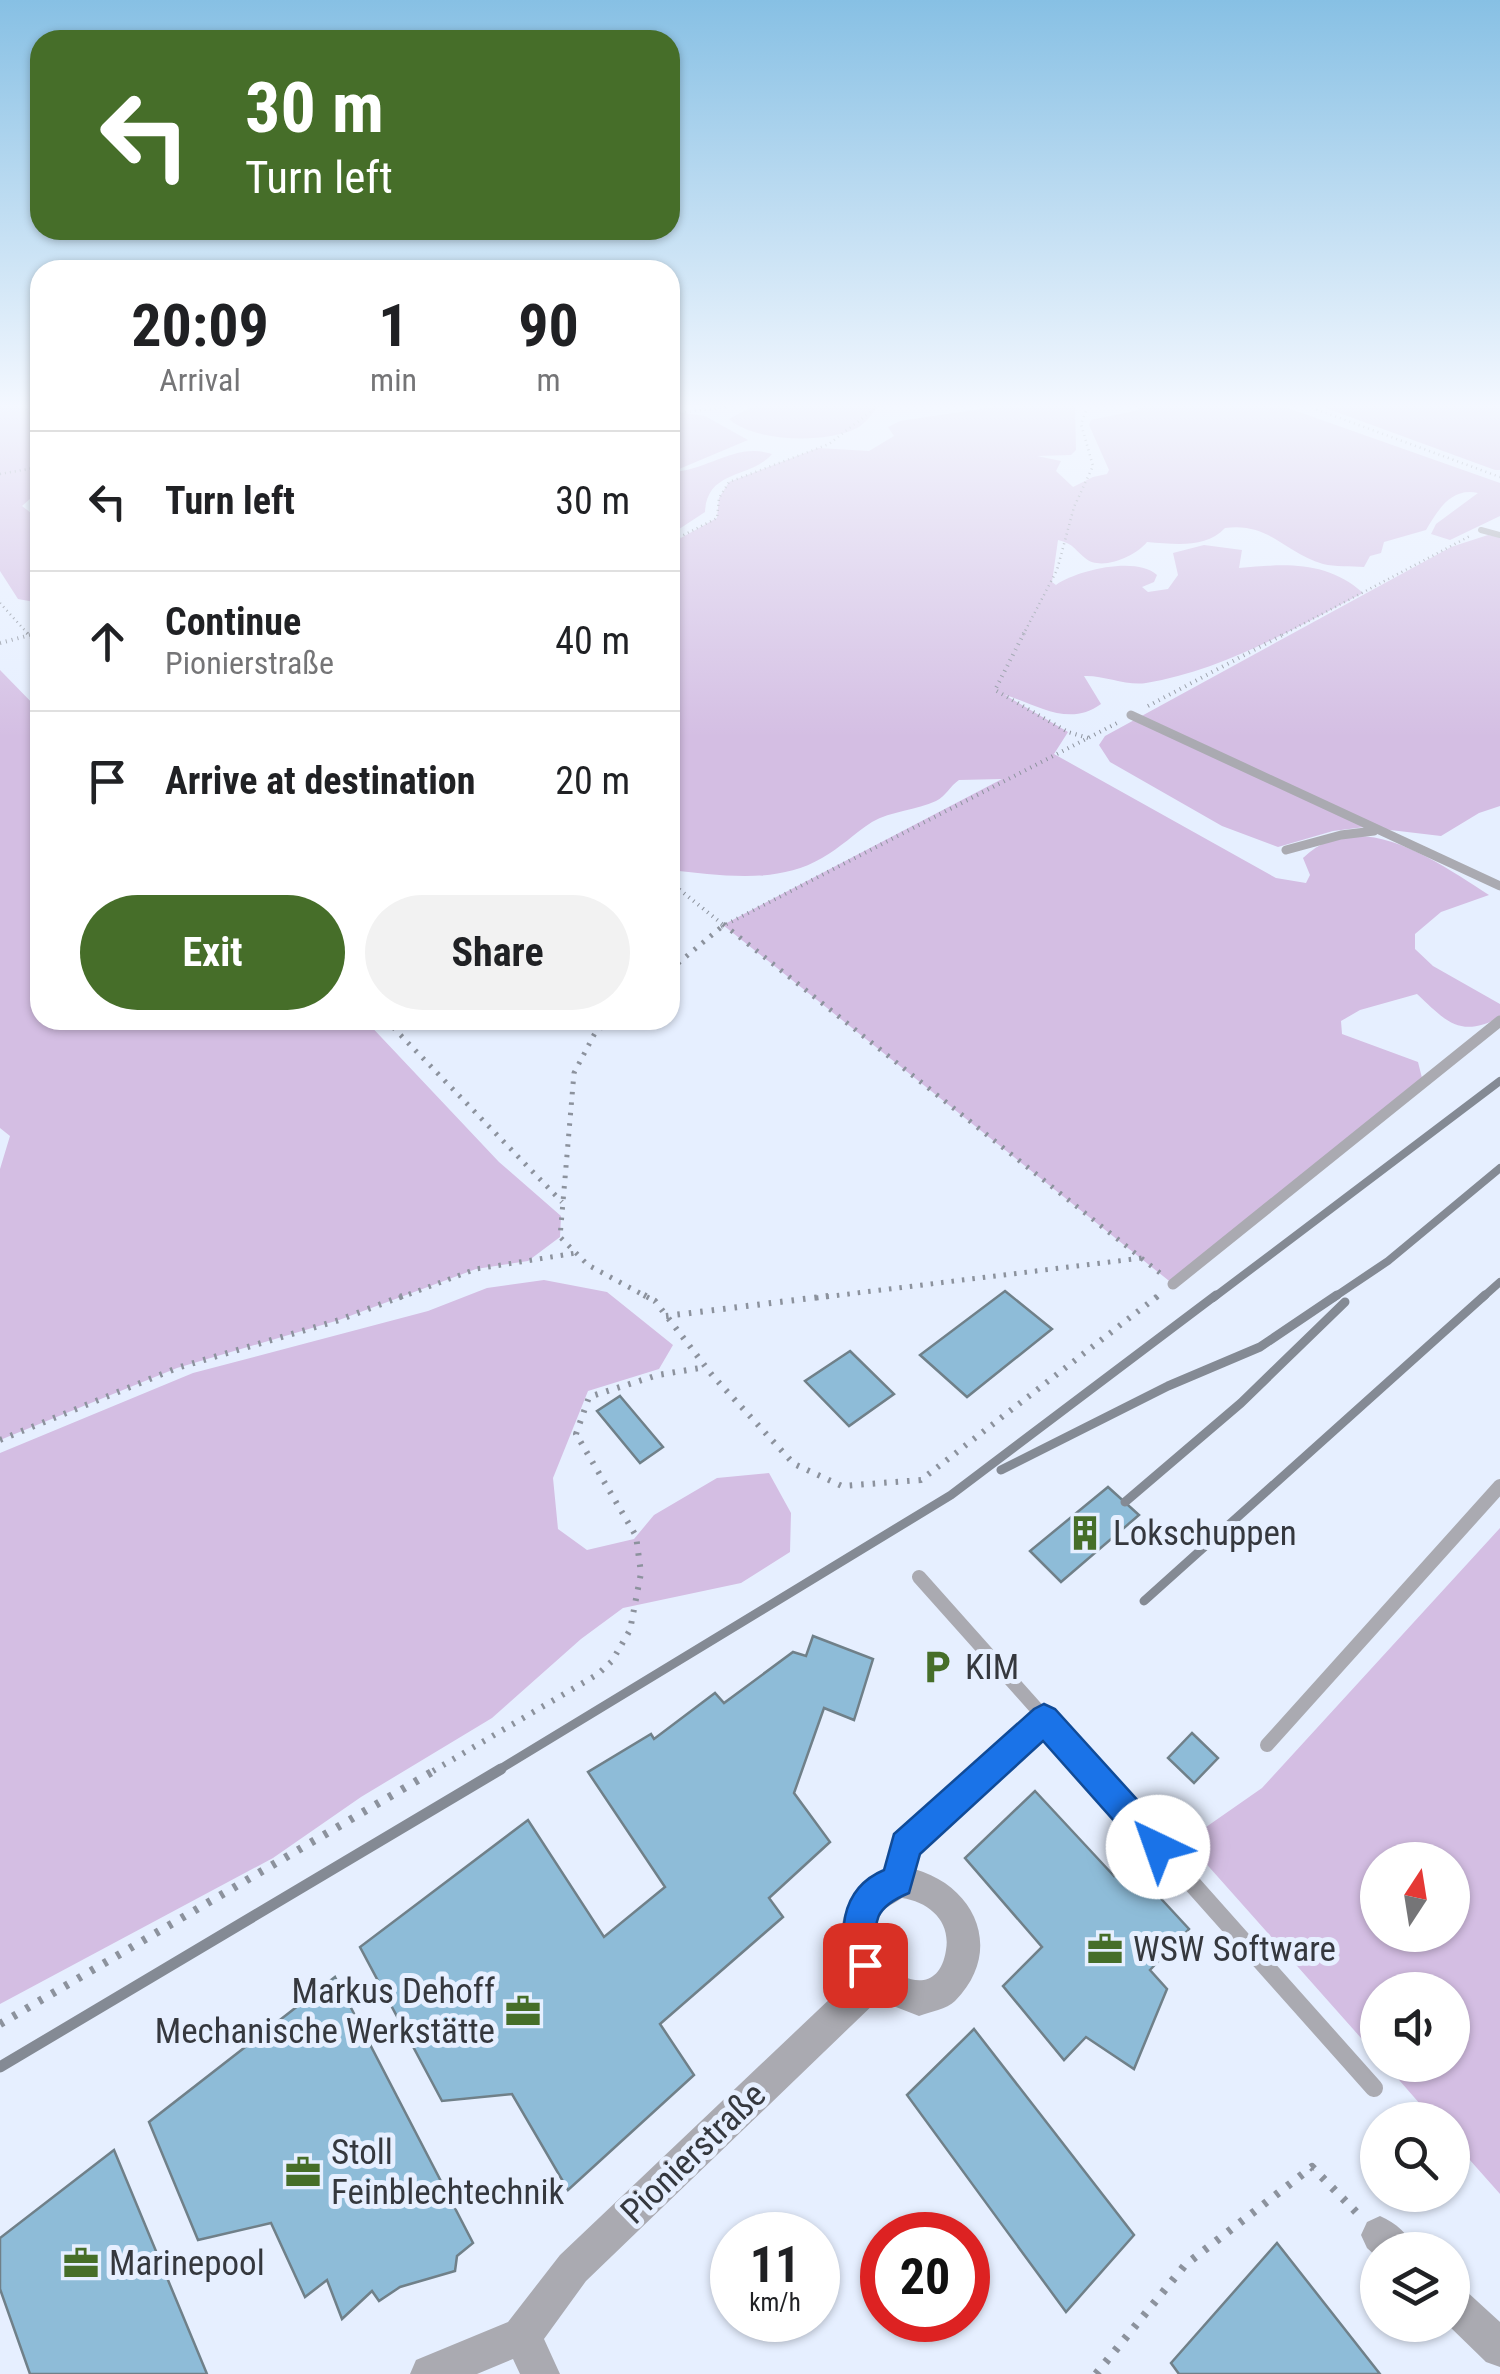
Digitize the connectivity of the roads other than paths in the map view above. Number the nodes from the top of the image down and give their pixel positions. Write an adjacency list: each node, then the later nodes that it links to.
1 (1482, 530): 2 (lane)
2 (1500, 535)
3 (1131, 715): 4 (lane)
4 (1380, 831): 5 (lane); 6 (lane)
5 (1286, 850)
6 (1500, 886)
7 (1500, 1021): 8 (lane)
8 (1173, 1284)
9 (1500, 1486): 12 (lane)
10 (918, 1577): 11 (lane)
11 (1044, 1719): 13 (lane); 15 (lane)
12 (1267, 1745)
13 (898, 1882): 14 (street); 14 (street)
14 (875, 1980): 17 (street, Pionierstraße)
15 (1374, 2088)
16 (1470, 2320): 18 (street)
17 (522, 2336): 19 (street); 20 (street)
18 (1500, 2348)
19 (430, 2374)
20 (540, 2374)

